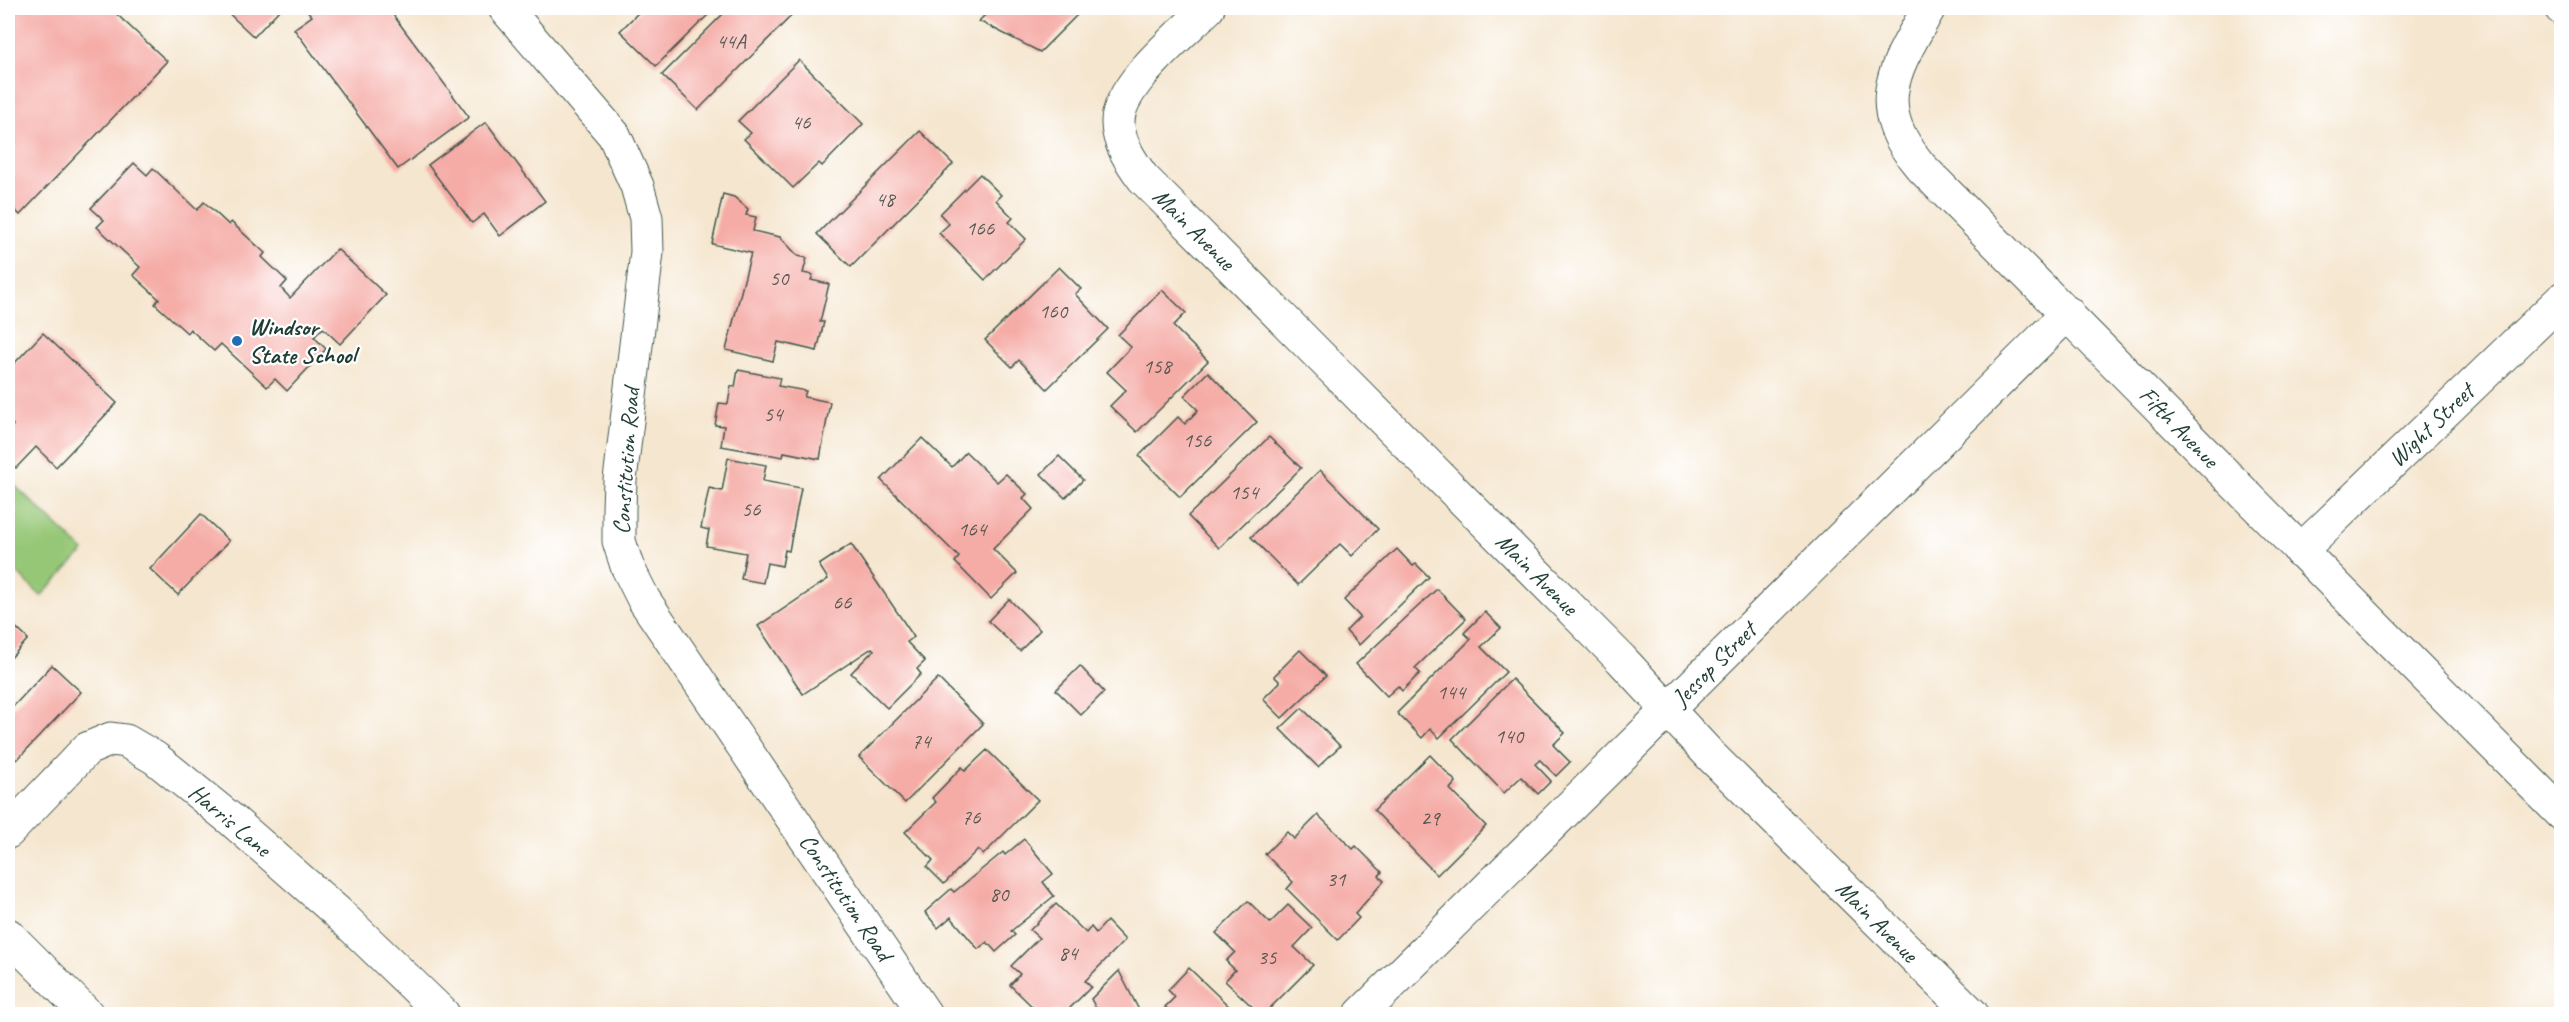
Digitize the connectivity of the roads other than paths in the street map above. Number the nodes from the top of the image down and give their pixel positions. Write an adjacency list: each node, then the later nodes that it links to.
1 (505, 8): 13 (street, Constitution Road)
2 (1208, 8): 7 (street, Main Avenue)
3 (1929, 8): 5 (street, Fifth Avenue)
4 (2562, 299): 6 (street, Wight Street)
5 (2068, 313): 6 (street, Fifth Avenue); 7 (street, Jessop Street)
6 (2300, 551): 8 (street, Fifth Avenue)
7 (1668, 709): 14 (street, Jessop Street); 15 (street, Main Avenue)
8 (2562, 814)
9 (8, 831): 12 (street, Harris Lane)
10 (8, 934): 11 (street)
11 (87, 1014)
12 (443, 1014)
13 (925, 1014)
14 (1361, 1014)
15 (1972, 1014)

